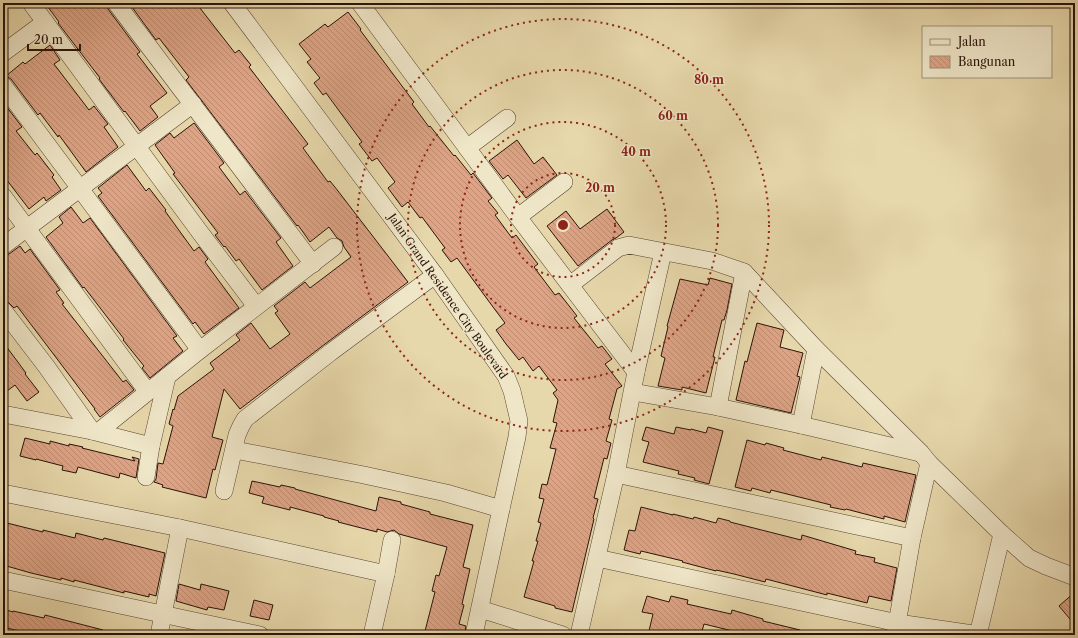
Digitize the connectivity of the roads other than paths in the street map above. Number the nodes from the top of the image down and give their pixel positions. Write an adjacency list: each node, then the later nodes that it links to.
1 (31, 3): 5 (street)
2 (116, 3): 8 (street)
3 (232, 3): 22 (street, Jalan Grand Residence City Boulevard)
4 (360, 3): 11 (street)
5 (45, 22): 6 (street); 10 (street)
6 (3, 53)
7 (3, 85): 13 (street)
8 (193, 104): 10 (street); 20 (street)
9 (507, 118): 11 (street)
10 (137, 147): 13 (street); 24 (street)
11 (467, 148): 15 (street)
12 (564, 182): 15 (street)
13 (81, 188): 16 (street); 27 (street)
14 (3, 196): 16 (street)
15 (518, 217): 23 (street)
16 (27, 228): 17 (street); 30 (street)
17 (3, 246)
18 (334, 247): 20 (street)
19 (663, 252): 21 (street); 23 (street); 28 (street)
20 (313, 264): 24 (street)
21 (744, 272): 26 (street); 32 (street)
22 (435, 275): 37 (street); 43 (street, Jalan Grand Residence City Boulevard)
23 (570, 285): 28 (street)
24 (256, 306): 27 (street)
25 (3, 310): 35 (street)
26 (816, 349): 34 (street); 38 (street)
27 (200, 350): 29 (street)
28 (636, 372): 31 (street)
29 (167, 377): 30 (street); 36 (street)
30 (147, 391): 35 (street)
31 (633, 392): 32 (street); 39 (street)
32 (718, 407): 34 (street)
33 (3, 414): 35 (street)
34 (801, 425): 38 (street)
35 (95, 431): 36 (street)
36 (151, 446): 40 (street)
37 (235, 450): 41 (street); 43 (street)
38 (925, 458): 45 (street); 46 (street)
39 (616, 474): 46 (street); 48 (street)
40 (146, 477)
41 (224, 491)
42 (3, 493): 44 (street)
43 (501, 509): 52 (street, Jalan Grand Residence City Boulevard)
44 (180, 528): 49 (street); 53 (street)
45 (1002, 534): 50 (street); 61 (street)
46 (912, 538): 54 (street)
47 (392, 540): 49 (street)
48 (597, 558): 54 (street); 60 (street)
49 (386, 574): 57 (street)
50 (1075, 577)
51 (3, 580): 53 (street)
52 (480, 609): 58 (street, Jalan Grand Residence City Boulevard); 59 (street)
53 (164, 615): 55 (street); 56 (street)
54 (896, 629): 61 (street)
55 (159, 635)
56 (260, 635)
57 (372, 635)
58 (474, 635)
59 (563, 635)
60 (579, 635)
61 (979, 635)

